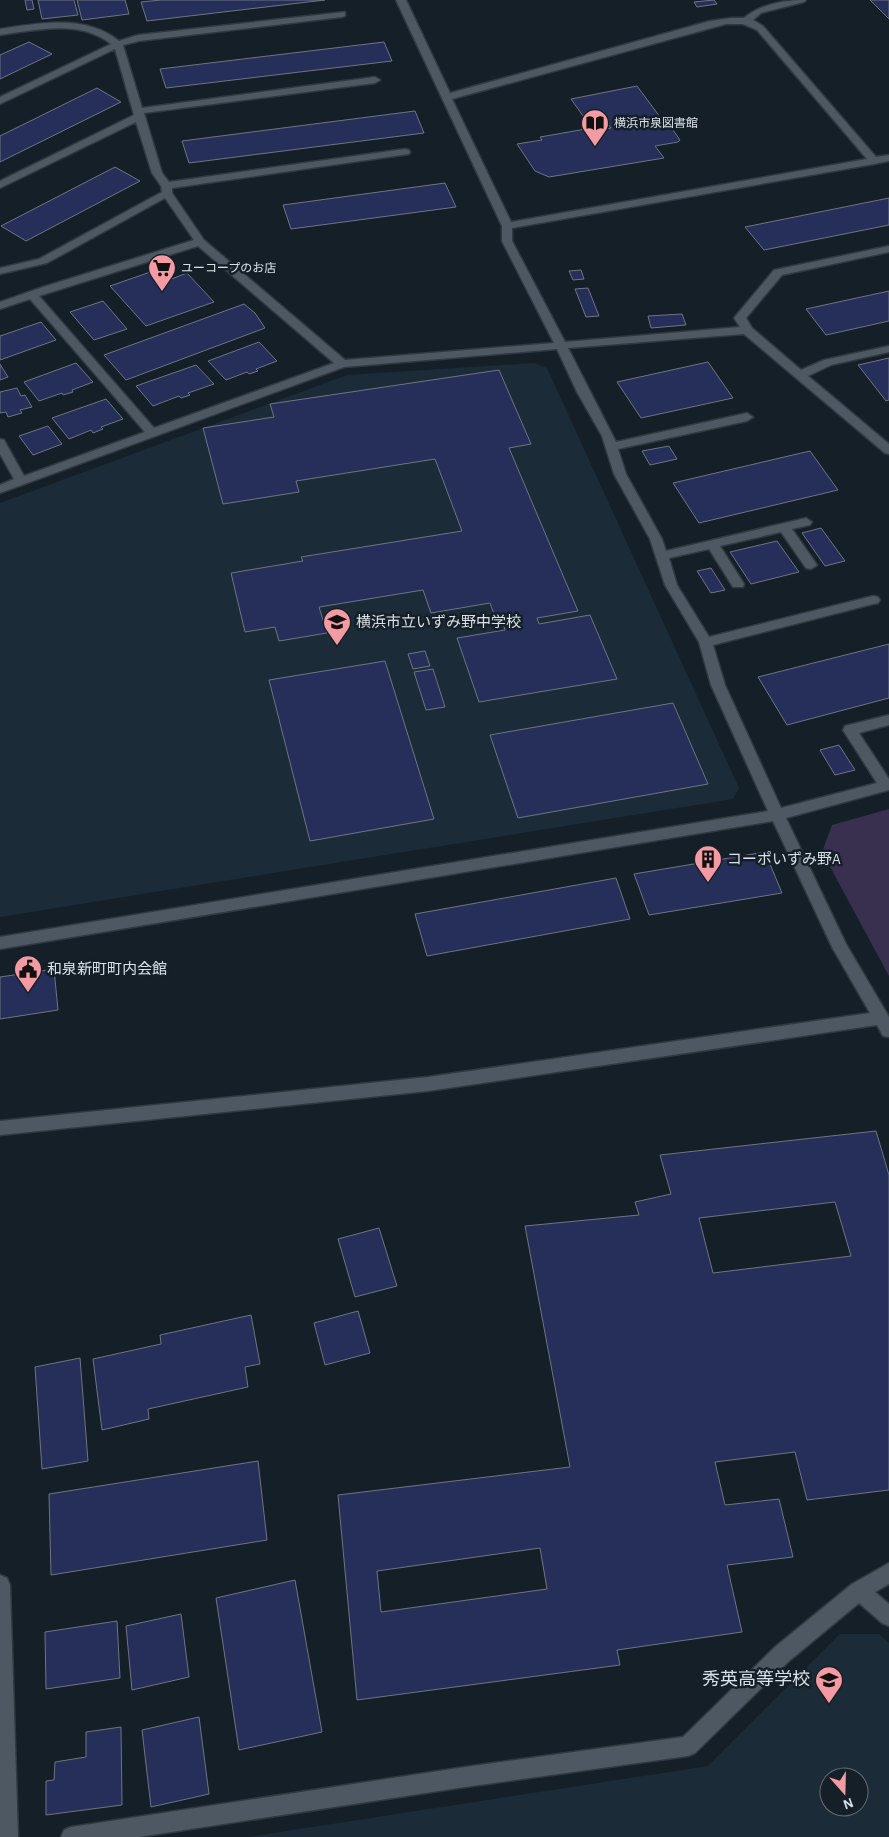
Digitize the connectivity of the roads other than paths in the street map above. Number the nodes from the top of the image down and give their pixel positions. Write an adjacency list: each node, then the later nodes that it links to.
1 (401, 0): 8 (street)
2 (801, 0): 4 (street)
3 (342, 14): 6 (street)
4 (746, 21): 8 (street); 13 (street)
5 (0, 32): 6 (street)
6 (118, 44): 9 (street); 10 (street)
7 (375, 80): 10 (street)
8 (447, 97): 16 (street)
9 (0, 101)
10 (139, 114): 14 (street); 15 (street)
11 (405, 152): 15 (street)
12 (889, 158): 13 (street)
13 (874, 161): 16 (street)
14 (0, 185)
15 (166, 189): 17 (street); 19 (street)
16 (507, 226): 23 (street)
17 (200, 242): 20 (street); 25 (street)
18 (889, 249): 22 (street)
19 (0, 271)
20 (32, 294): 21 (street); 28 (street)
21 (0, 306)
22 (747, 330): 23 (street); 26 (street)
23 (561, 346): 25 (street); 30 (street)
24 (889, 348): 26 (street)
25 (342, 364): 28 (street)
26 (800, 375): 31 (street)
27 (747, 417): 30 (street)
28 (152, 433): 32 (street)
29 (0, 442): 32 (street)
30 (612, 447): 37 (street)
31 (889, 450)
32 (21, 481): 33 (street)
33 (0, 488)
34 (806, 522): 35 (street)
35 (784, 527): 36 (street); 38 (street)
36 (712, 544): 37 (street); 39 (street)
37 (661, 556): 41 (street)
38 (811, 565)
39 (738, 584)
40 (873, 600): 41 (street)
41 (706, 642): 44 (street)
42 (889, 720): 43 (street)
43 (887, 786): 44 (street)
44 (777, 815): 45 (street); 46 (street)
45 (0, 944)
46 (885, 1024): 47 (street)
47 (0, 1128)
48 (889, 1573): 50 (street)
49 (0, 1584): 52 (street)
50 (859, 1591): 51 (street); 53 (street)
51 (889, 1616)
52 (8, 1837)
53 (71, 1837)

